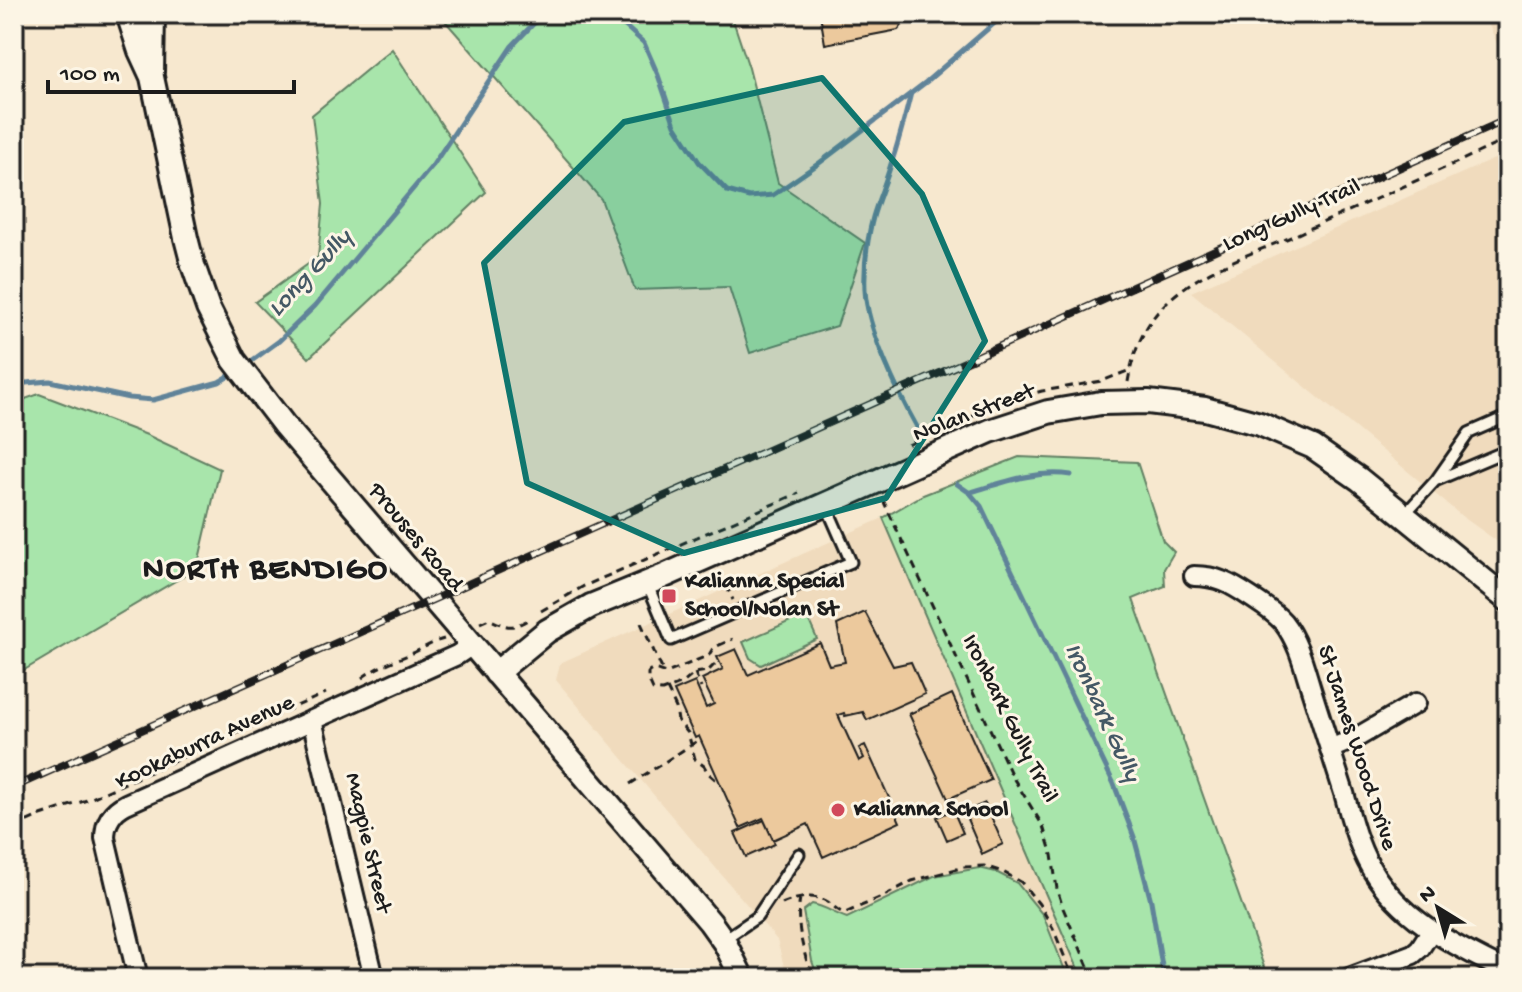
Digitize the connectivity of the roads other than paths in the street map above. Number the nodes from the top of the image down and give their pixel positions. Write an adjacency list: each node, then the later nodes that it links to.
1 (128, 14): 3 (street, Prouses Road)
2 (153, 14): 3 (street, Prouses Road)
3 (152, 77): 12 (street, Prouses Road)
4 (1508, 416): 6 (lane)
5 (1508, 450): 6 (lane)
6 (1436, 480): 8 (lane)
7 (826, 504): 8 (street, Nolan Street); 10 (street, Nolan Street); 10 (lane)
8 (1404, 515): 11 (street, Nolan Street)
9 (1194, 576): 16 (street, St James Wood Drive)
10 (647, 583): 13 (street, Nolan Street)
11 (1508, 600)
12 (472, 645): 13 (street, Prouses Road); 15 (street, Kookaburra Avenue)
13 (496, 673): 19 (street, Prouses Road)
14 (1416, 703): 16 (street)
15 (312, 720): 21 (street, Kookaburra Avenue); 22 (street, Magpie Street)
16 (1330, 749): 18 (street, St James Wood Drive)
17 (799, 854): 19 (lane)
18 (1431, 931): 20 (street, St James Wood Drive); 24 (street)
19 (723, 940): 23 (street, Prouses Road)
20 (1508, 972)
21 (138, 978)
22 (374, 978)
23 (742, 978)
24 (1349, 978)

